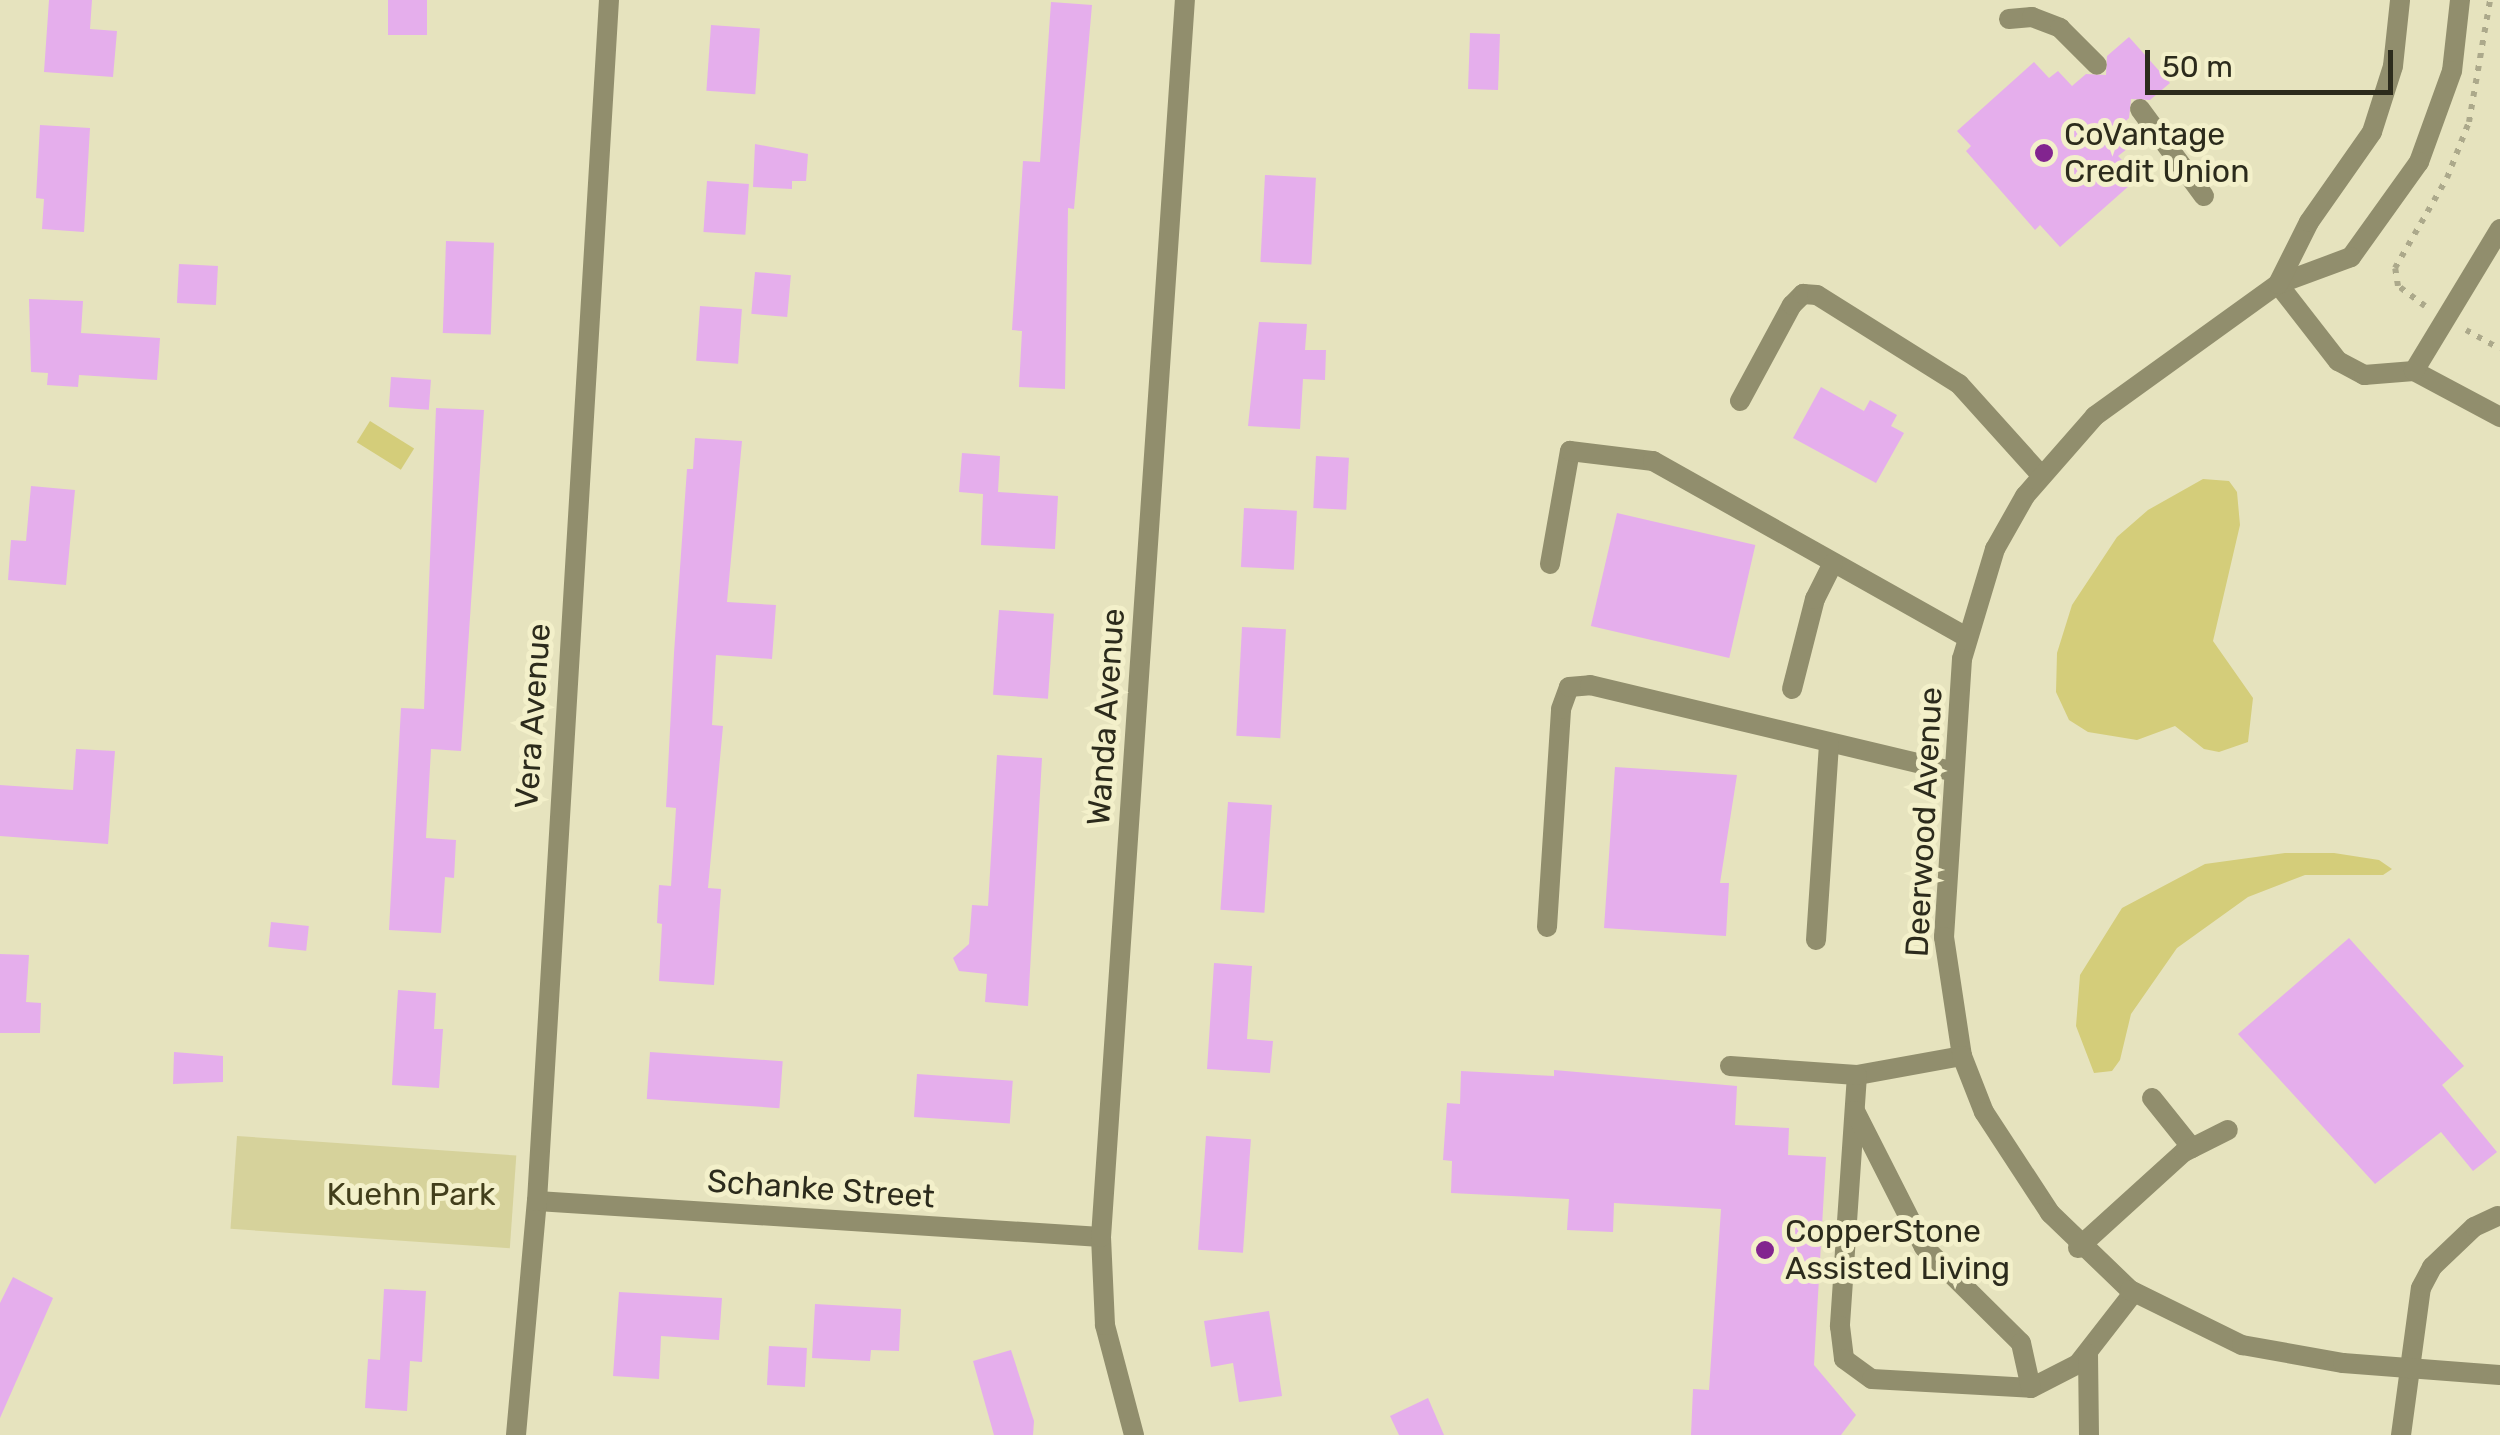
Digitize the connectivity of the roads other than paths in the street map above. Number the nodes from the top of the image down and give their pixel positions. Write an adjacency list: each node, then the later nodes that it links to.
1 (609, 0): 30 (street, Vera Avenue)
2 (1185, 0): 32 (street, Wanda Avenue)
3 (2400, 0): 10 (street, Deerwood Avenue)
4 (2460, 0): 10 (street, Deerwood Avenue)
5 (2009, 19): 6 (street)
6 (2097, 64)
7 (2140, 109): 8 (street)
8 (2204, 196)
9 (2500, 229): 11 (street)
10 (2278, 284): 11 (street); 14 (street, Deerwood Avenue)
11 (2414, 371): 13 (street)
12 (1740, 402): 14 (street)
13 (2500, 417)
14 (2041, 475): 17 (street, Deerwood Avenue)
15 (1550, 564): 16 (street)
16 (1833, 564): 17 (street); 18 (street)
17 (1966, 637): 20 (street, Deerwood Avenue)
18 (1792, 689)
19 (1829, 744): 20 (street); 21 (street); 22 (street)
20 (1952, 771): 23 (street, Deerwood Avenue)
21 (1547, 927)
22 (1816, 940)
23 (1962, 1056): 25 (street); 33 (street, Deerwood Avenue)
24 (1730, 1066): 25 (street)
25 (1857, 1075): 27 (street)
26 (2152, 1098): 29 (street)
27 (1855, 1111): 38 (street); 38 (street)
28 (2228, 1130): 29 (street)
29 (2192, 1148): 33 (street)
30 (537, 1201): 32 (street, Schanke Street); 39 (street, Vera Avenue)
31 (2498, 1216): 36 (street)
32 (1102, 1236): 40 (street, Wanda Avenue)
33 (2078, 1248): 34 (street, Deerwood Avenue)
34 (2134, 1292): 35 (street); 36 (street, Deerwood Avenue)
35 (2088, 1354): 38 (street); 41 (street)
36 (2409, 1370): 37 (street, Deerwood Avenue); 42 (street)
37 (2500, 1375)
38 (2031, 1388)
39 (516, 1435)
40 (1134, 1435)
41 (2089, 1435)
42 (2400, 1435)

